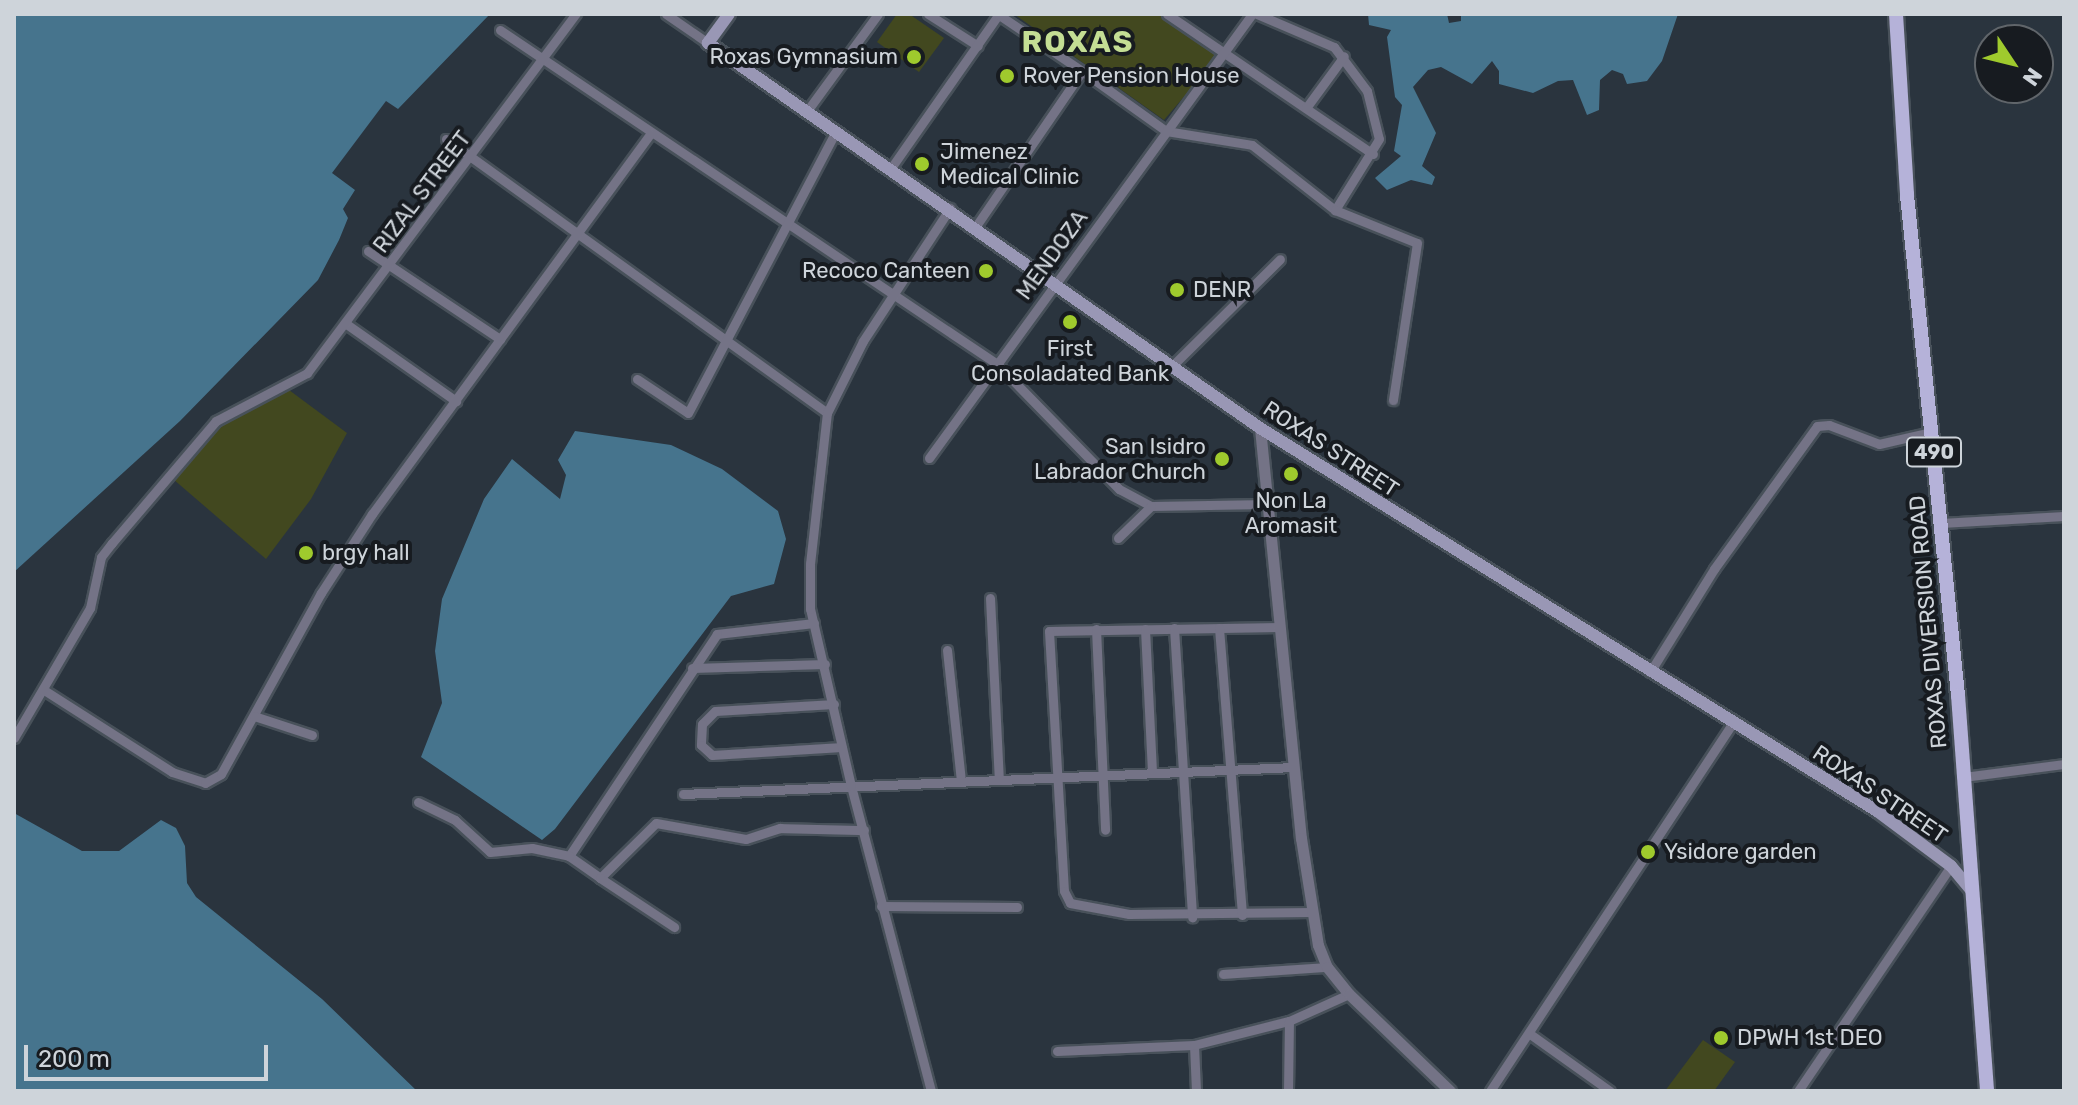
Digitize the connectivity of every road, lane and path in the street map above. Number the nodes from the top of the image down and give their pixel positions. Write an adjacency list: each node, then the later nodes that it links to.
1 (576, 14): 15 (street, RIZAL STREET)
2 (666, 14): 11 (street)
3 (729, 14): 11 (main road)
4 (878, 14): 18 (street)
5 (928, 14): 12 (street)
6 (999, 14): 12 (street); 16 (street)
7 (1167, 14): 13 (street)
8 (1255, 14): 13 (street, MENDOZA); 14 (street)
9 (1896, 14): 46 (main road, ROXAS DIVERSION ROAD / 490)
10 (500, 30): 15 (street)
11 (708, 43): 18 (main road, ROXAS STREET)
12 (978, 46): 25 (street)
13 (1226, 52): 17 (street); 20 (street, MENDOZA)
14 (1344, 56): 17 (street); 23 (street)
15 (542, 60): 21 (street); 24 (street, RIZAL STREET)
16 (1082, 71): 20 (street); 29 (street)
17 (1306, 108): 23 (street)
18 (807, 111): 19 (main road, ROXAS STREET)
19 (836, 131): 25 (main road, ROXAS STREET); 28 (street)
20 (1166, 131): 27 (street); 34 (street, MENDOZA)
21 (650, 134): 28 (street); 30 (street)
22 (446, 139): 24 (street)
23 (1373, 154): 27 (street)
24 (472, 156): 30 (street); 33 (street, RIZAL STREET)
25 (891, 168): 26 (main road, ROXAS STREET)
26 (950, 208): 29 (main road, ROXAS STREET); 35 (street)
27 (1335, 210): 42 (street)
28 (787, 226): 35 (street); 38 (street)
29 (976, 226): 34 (main road, ROXAS STREET)
30 (577, 235): 37 (street); 38 (street)
31 (368, 251): 33 (street)
32 (1280, 259): 40 (street)
33 (389, 266): 36 (street, RIZAL STREET); 37 (street)
34 (1054, 281): 39 (street, MENDOZA); 40 (main road, ROXAS STREET)
35 (893, 293): 39 (street); 44 (street)
36 (345, 323): 43 (street); 64 (street, RIZAL STREET)
37 (500, 339): 43 (street)
38 (726, 340): 41 (street); 44 (street)
39 (997, 364): 47 (street, MENDOZA); 49 (street)
40 (1174, 364): 45 (main road, ROXAS STREET)
41 (637, 379)
42 (1393, 400)
43 (456, 401): 66 (street)
44 (827, 413): 54 (street)
45 (1260, 428): 48 (street); 63 (main road, ROXAS STREET)
46 (1931, 432): 51 (main road, ROXAS DIVERSION ROAD / 490); 63 (street)
47 (929, 458)
48 (1267, 504): 49 (street); 55 (street)
49 (1151, 506): 52 (street)
50 (2064, 516): 51 (street)
51 (1941, 523): 78 (main road, ROXAS DIVERSION ROAD / 490)
52 (1118, 538)
53 (990, 598): 79 (street)
54 (814, 623): 61 (street); 62 (street)
55 (1280, 627): 57 (street); 72 (street)
56 (1174, 628): 57 (street); 59 (street); 75 (street)
57 (1219, 628): 73 (street)
58 (1096, 629): 59 (street); 76 (street); 77 (street)
59 (1145, 629): 74 (street)
60 (947, 650): 80 (street)
61 (825, 664): 62 (street); 65 (street)
62 (692, 668): 86 (street)
63 (1650, 672): 67 (main road, ROXAS STREET)
64 (44, 690): 66 (street); 69 (street)
65 (834, 704): 70 (street); 70 (street)
66 (254, 716): 68 (street)
67 (1733, 722): 87 (main road, ROXAS STREET); 100 (street)
68 (312, 735)
69 (14, 738)
70 (842, 747): 81 (street)
71 (2064, 764): 78 (street)
72 (1294, 767): 73 (street); 92 (street)
73 (1228, 769): 75 (street); 93 (street)
74 (1152, 771): 75 (street); 76 (street)
75 (1182, 771): 94 (street)
76 (1103, 773): 77 (street); 85 (street)
77 (1054, 775): 79 (street); 94 (street)
78 (1964, 777): 89 (main road, ROXAS DIVERSION ROAD / 490)
79 (999, 779): 80 (street)
80 (961, 781): 81 (street)
81 (851, 786): 82 (street); 84 (street)
82 (683, 794)
83 (418, 802): 86 (street)
84 (864, 830): 88 (street); 90 (street)
85 (1105, 830)
86 (569, 856): 88 (street)
87 (1951, 866): 89 (main road, ROXAS STREET); 109 (street)
88 (600, 878): 95 (street)
89 (1972, 891): 110 (main road, 490)
90 (881, 906): 91 (street); 103 (street)
91 (1017, 907)
92 (1312, 912): 93 (street); 96 (street)
93 (1242, 915): 94 (street)
94 (1192, 917)
95 (674, 927)
96 (1327, 967): 97 (street); 98 (street)
97 (1223, 974)
98 (1349, 994): 99 (street); 106 (street)
99 (1289, 1021): 101 (street); 105 (street)
100 (1530, 1034): 107 (street); 108 (street)
101 (1194, 1045): 102 (street); 104 (street)
102 (1057, 1051)
103 (933, 1089)
104 (1196, 1091)
105 (1288, 1091)
106 (1450, 1091)
107 (1490, 1091)
108 (1610, 1091)
109 (1798, 1091)
110 (1987, 1091)

